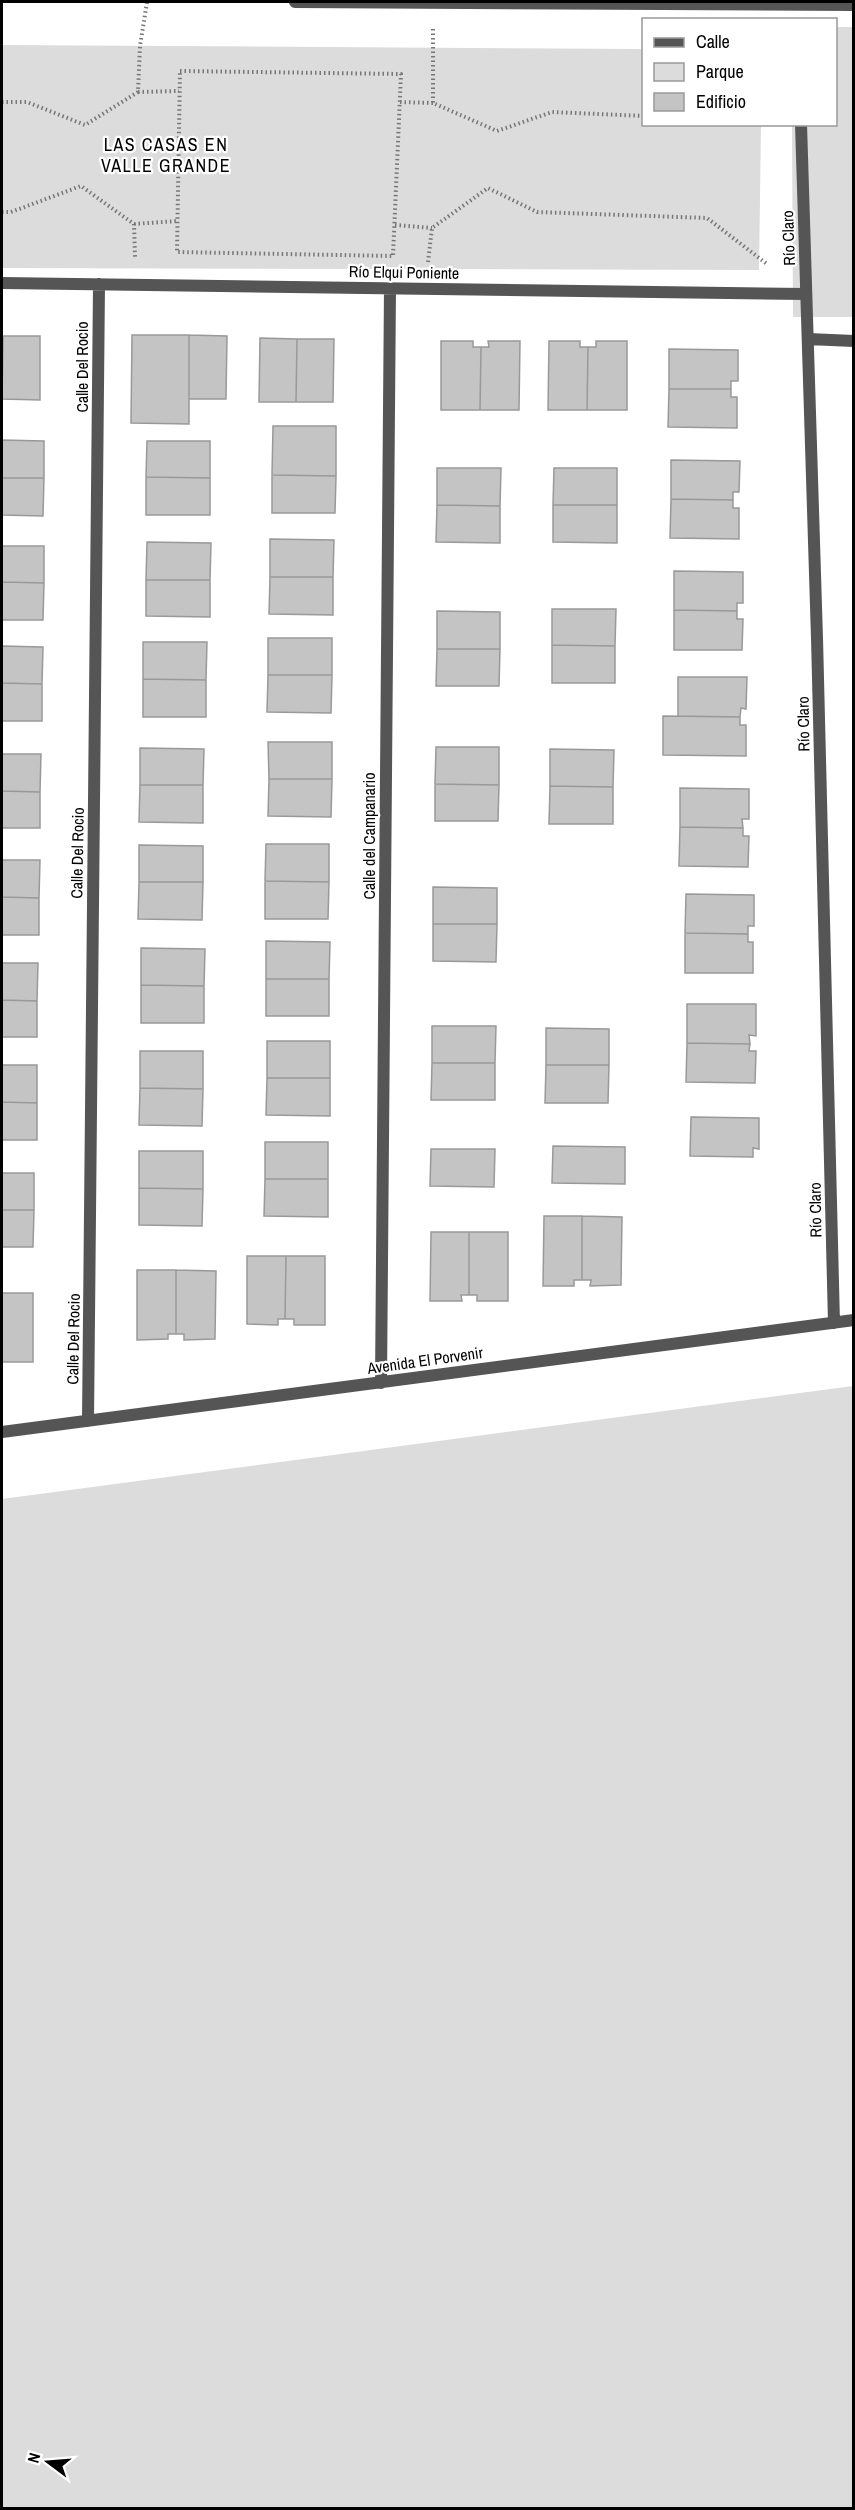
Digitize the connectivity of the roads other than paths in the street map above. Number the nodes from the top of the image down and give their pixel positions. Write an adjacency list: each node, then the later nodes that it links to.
1 (295, 2): 2 (street)
2 (393, 2): 3 (street)
3 (433, 3): 4 (street)
4 (798, 4): 5 (street)
5 (854, 5)
6 (801, 126): 10 (street, Río Claro)
7 (2, 283): 8 (street, Río Elqui Poniente)
8 (99, 284): 9 (street, Río Elqui Poniente); 16 (street, Calle Del Rocio)
9 (390, 288): 10 (street, Río Elqui Poniente); 15 (street, Calle del Campanario)
10 (806, 294): 11 (street, Río Claro)
11 (808, 339): 12 (street); 14 (street, Río Claro)
12 (854, 341)
13 (854, 1320): 14 (street, Avenida El Porvenir)
14 (834, 1323): 15 (street, Avenida El Porvenir)
15 (381, 1383): 16 (street, Avenida El Porvenir)
16 (88, 1421): 17 (street, Avenida El Porvenir)
17 (2, 1432)

